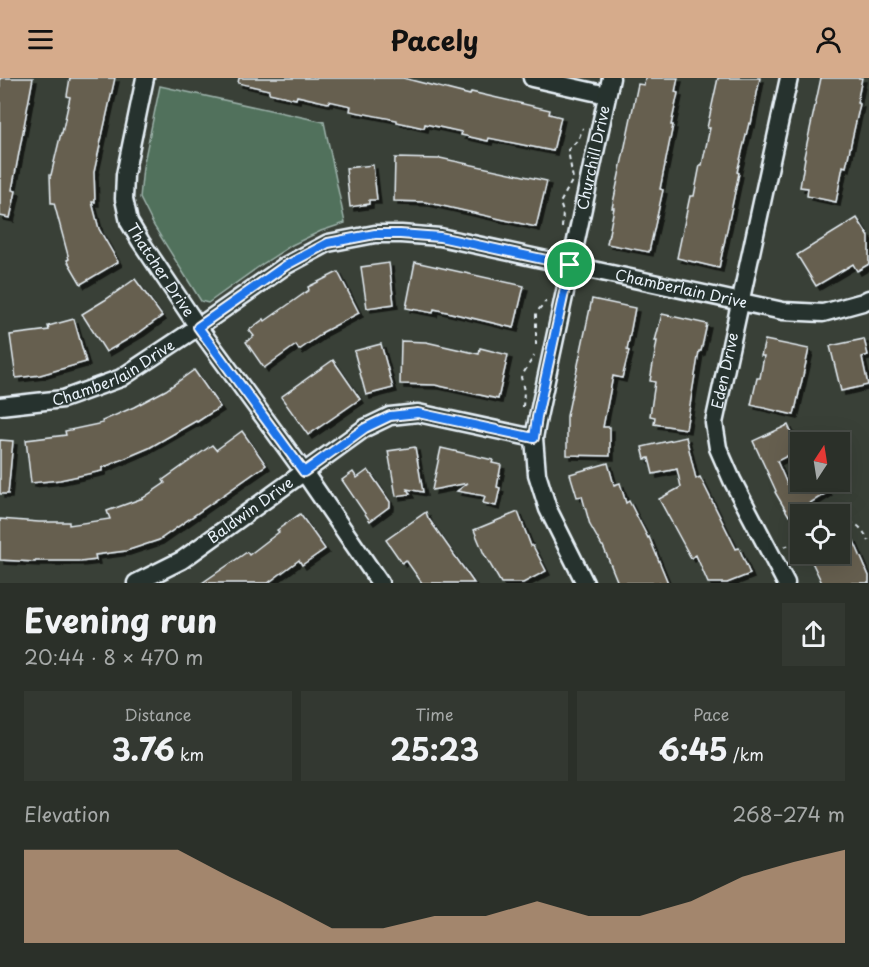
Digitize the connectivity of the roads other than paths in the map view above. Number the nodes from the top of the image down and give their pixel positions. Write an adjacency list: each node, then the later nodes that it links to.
1 (145, 78): 8 (street, Thatcher Drive)
2 (532, 78): 4 (street)
3 (789, 78): 7 (street, Eden Drive)
4 (609, 86): 5 (street, Churchill Drive)
5 (570, 265): 7 (street, Chamberlain Drive); 8 (street, Chamberlain Drive); 10 (street, Churchill Drive)
6 (869, 298): 7 (street, Chamberlain Drive)
7 (741, 302): 15 (street, Eden Drive)
8 (198, 327): 9 (street, Chamberlain Drive); 11 (street, Thatcher Drive)
9 (0, 406)
10 (534, 438): 11 (street, Baldwin Drive); 14 (street, Churchill Drive)
11 (304, 472): 12 (street, Baldwin Drive); 13 (street, Thatcher Drive)
12 (136, 583)
13 (380, 583)
14 (585, 583)
15 (786, 583)

